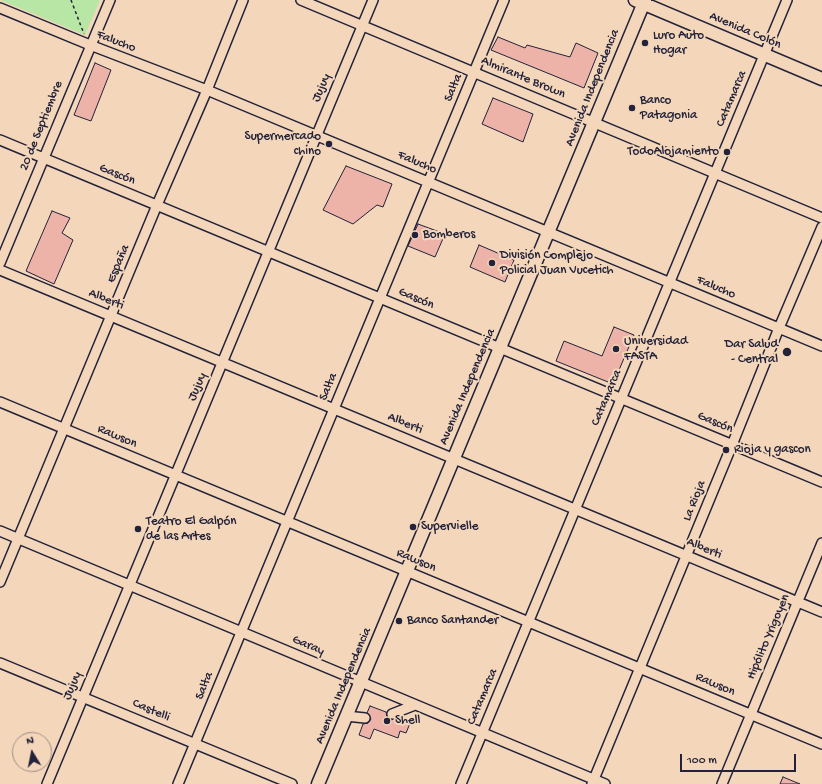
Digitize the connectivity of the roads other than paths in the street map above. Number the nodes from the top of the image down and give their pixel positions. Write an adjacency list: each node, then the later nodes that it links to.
1 (110, 0): 10 (street, 20 de Septiembre)
2 (243, 0): 14 (street, España)
3 (301, 0): 9 (street, Almirante Brown)
4 (373, 0): 9 (street, Jujuy)
5 (504, 0): 12 (street, Salta)
6 (787, 0): 11 (street, Catamarca)
7 (641, 1): 11 (main road, Avenida Colón); 15 (main road, Avenida Independencia)
8 (0, 8): 10 (street, Falucho)
9 (362, 26): 12 (street, Almirante Brown); 16 (street, Jujuy)
10 (90, 46): 14 (street, Falucho); 18 (street, 20 de Septiembre)
11 (765, 54): 13 (main road, Avenida Colón); 19 (street, Catamarca)
12 (474, 72): 15 (street, Almirante Brown); 20 (street, Salta)
13 (822, 79)
14 (207, 90): 16 (street, Falucho); 21 (street, España)
15 (594, 123): 19 (street, Almirante Brown); 24 (main road, Avenida Independencia)
16 (316, 136): 20 (street, Falucho); 25 (street, Jujuy)
17 (0, 140): 18 (street, Gascón)
18 (43, 158): 21 (street, Gascón); 26 (street, 20 de Septiembre)
19 (715, 173): 22 (street, Almirante Brown); 28 (street, Catamarca)
20 (428, 182): 24 (street, Falucho); 29 (street, Salta)
21 (157, 205): 25 (street, Gascón); 30 (street, España)
22 (822, 218)
23 (822, 227): 31 (street, La Rioja)
24 (548, 232): 28 (street, Falucho); 33 (main road, Avenida Independencia)
25 (268, 252): 29 (street, Gascón); 34 (street, Jujuy)
26 (0, 263)
27 (0, 270): 30 (street, Alberti)
28 (669, 282): 31 (street, Falucho); 35 (street, Catamarca)
29 (380, 298): 33 (street, Gascón); 37 (street, Salta)
30 (111, 316): 34 (street, Alberti); 38 (street, España)
31 (779, 328): 32 (street, Falucho); 39 (street, La Rioja)
32 (822, 346)
33 (500, 348): 35 (street, Gascón); 40 (main road, Avenida Independencia)
34 (222, 362): 37 (street, Alberti); 41 (street, Jujuy)
35 (621, 398): 39 (street, Gascón); 43 (street, Catamarca)
36 (0, 402): 38 (street, Rawson)
37 (334, 409): 40 (street, Alberti); 44 (street, Salta)
38 (64, 429): 41 (street, Rawson); 46 (street, España)
39 (732, 445): 42 (street, Gascón); 48 (street, La Rioja)
40 (454, 459): 43 (street, Alberti); 49 (main road, Avenida Independencia)
41 (175, 475): 44 (street, Rawson); 51 (street, Jujuy)
42 (822, 482)
43 (575, 509): 48 (street, Alberti); 54 (street, Catamarca)
44 (287, 521): 49 (street, Rawson); 55 (street, Salta)
45 (0, 531): 46 (street, Garay)
46 (18, 539): 50 (street, España); 51 (street, Garay)
47 (822, 544): 52 (street, Hipólito Yrigoyen)
48 (686, 555): 52 (street, Alberti); 57 (street, La Rioja)
49 (407, 571): 54 (street, Rawson); 58 (main road, Avenida Independencia)
50 (0, 582)
51 (129, 585): 55 (street, Garay); 59 (street, Jujuy)
52 (798, 602): 53 (street, Alberti); 62 (street, Hipólito Yrigoyen)
53 (822, 612)
54 (528, 622): 57 (street, Rawson); 65 (street, Catamarca)
55 (241, 632): 58 (street, Garay); 66 (street, Salta)
56 (0, 663): 59 (street, Castelli)
57 (640, 668): 62 (street, Rawson); 69 (street, La Rioja)
58 (360, 682): 60 (street, Garay); 63 (main road, Avenida Independencia)
59 (83, 697): 66 (street, Castelli); 70 (street, Jujuy)
60 (415, 705): 61 (street); 65 (street, Garay)
61 (392, 714)
62 (751, 714): 67 (street, Rawson); 76 (street, Hipólito Yrigoyen)
63 (346, 716): 64 (street); 73 (main road, Avenida Independencia)
64 (365, 718)
65 (482, 733): 69 (street, Garay); 74 (street, Catamarca)
66 (195, 744): 68 (street, Castelli); 71 (street, Salta)
67 (822, 744)
68 (280, 782): 72 (street, Castelli)
69 (593, 782): 75 (street, Garay)
70 (46, 784)
71 (178, 784)
72 (292, 784)
73 (318, 784)
74 (461, 784)
75 (605, 784)
76 (722, 784)

